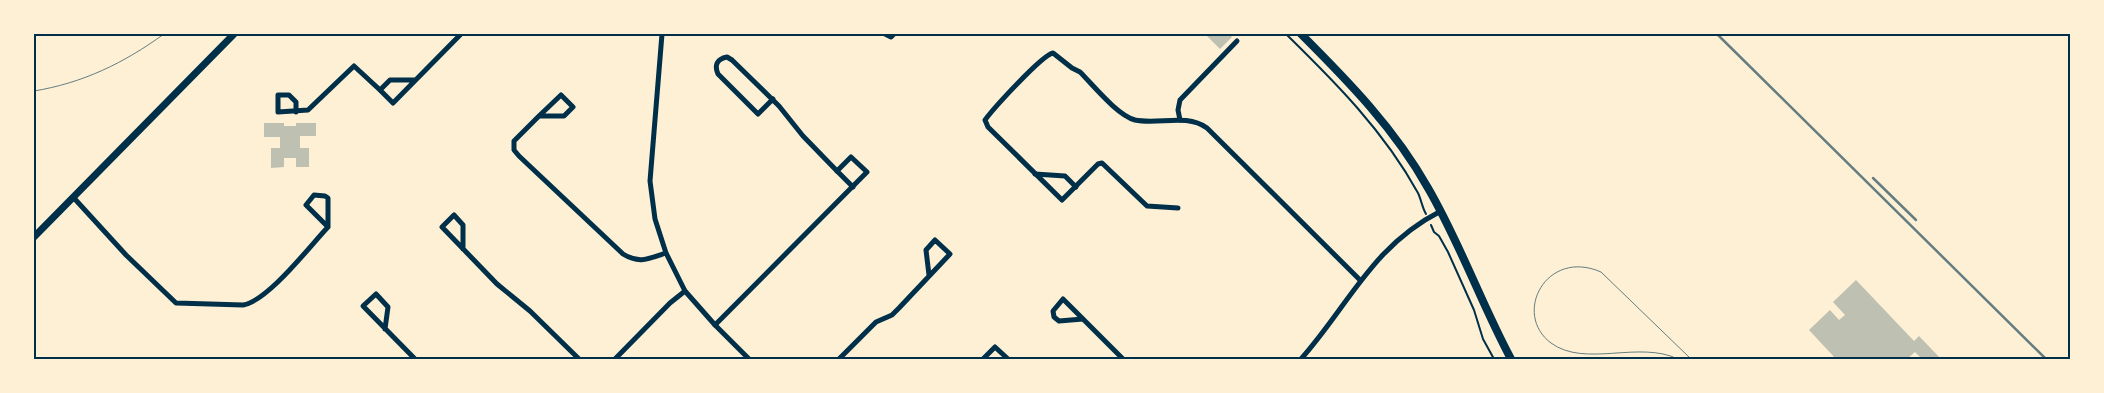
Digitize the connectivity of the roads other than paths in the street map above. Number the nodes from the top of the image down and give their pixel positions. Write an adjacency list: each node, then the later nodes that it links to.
1 (234, 34): 18 (street)
2 (461, 34): 8 (street)
3 (662, 34): 24 (street)
4 (885, 34): 5 (street)
5 (894, 34)
6 (1300, 34): 20 (main road)
7 (1236, 41): 13 (street)
8 (415, 80): 9 (street); 9 (street)
9 (380, 90): 11 (street)
10 (772, 99): 10 (street); 14 (street)
11 (296, 112): 11 (street)
12 (539, 116): 12 (street); 24 (street)
13 (1180, 120): 15 (street); 26 (street)
14 (837, 171): 16 (street); 16 (street)
15 (1035, 174): 17 (street); 17 (street)
16 (853, 187): 29 (street)
17 (1076, 187): 19 (street)
18 (73, 197): 21 (street); 22 (street)
19 (1178, 208)
20 (1440, 211): 26 (street); 40 (main road)
21 (328, 227): 21 (street)
22 (34, 237)
23 (463, 249): 23 (street); 32 (street)
24 (666, 253): 27 (street)
25 (929, 275): 25 (street); 35 (street)
26 (1360, 280): 39 (street)
27 (685, 291): 29 (street); 33 (street)
28 (1083, 319): 28 (street); 38 (street)
29 (715, 325): 34 (street)
30 (385, 329): 30 (street); 31 (street)
31 (415, 359)
32 (579, 359)
33 (615, 359)
34 (750, 359)
35 (839, 359)
36 (983, 359): 37 (street)
37 (1008, 359)
38 (1123, 359)
39 (1301, 359)
40 (1511, 359)

